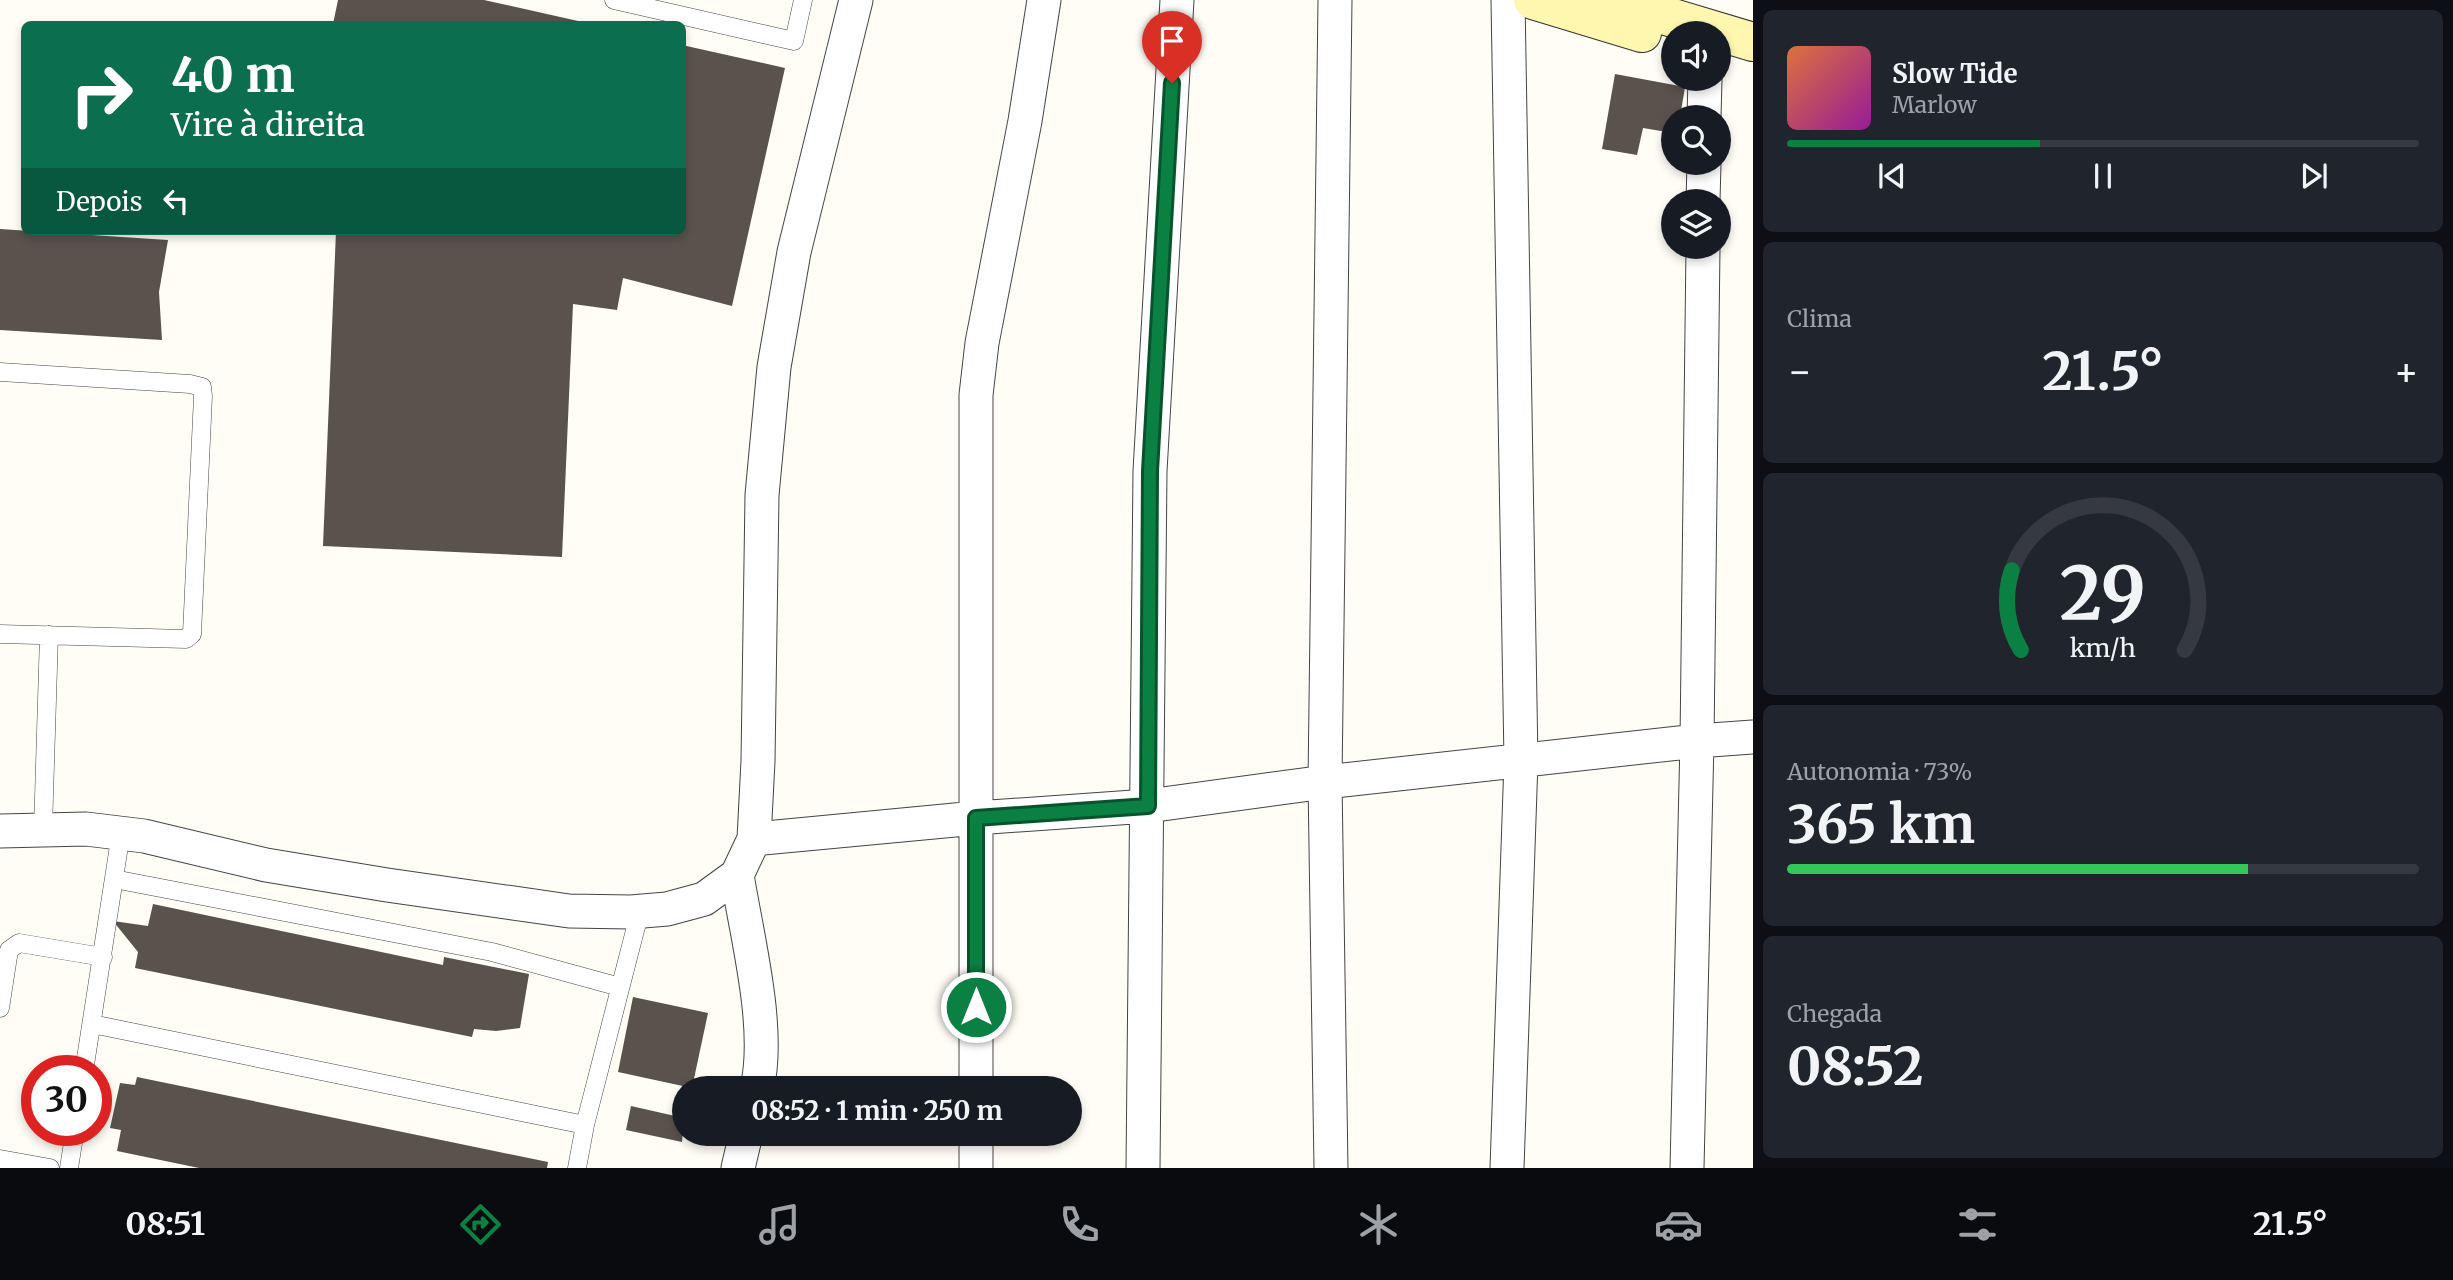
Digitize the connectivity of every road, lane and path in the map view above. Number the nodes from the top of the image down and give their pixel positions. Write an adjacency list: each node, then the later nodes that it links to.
1 (614, 0): 2 (lane)
2 (803, 0)
3 (856, 0): 27 (street)
4 (1044, 0): 23 (street)
5 (1177, 0): 22 (street)
6 (1335, 0): 21 (street)
7 (1508, 0): 20 (street)
8 (1533, 0): 10 (main road)
9 (1612, 0): 11 (main road)
10 (1661, 39)
11 (1753, 42)
12 (1731, 61): 13 (main road)
13 (1753, 68)
14 (1703, 259): 19 (street)
15 (0, 372): 17 (lane)
16 (0, 634): 17 (lane)
17 (49, 635): 24 (lane)
18 (1753, 737): 19 (street)
19 (1697, 741): 20 (street); 51 (street)
20 (1521, 761): 21 (street); 50 (street)
21 (1325, 782): 22 (street); 49 (street)
22 (1148, 806): 23 (street); 48 (street)
23 (976, 818): 27 (street); 37 (street)
24 (43, 829): 25 (street); 26 (street)
25 (0, 831)
26 (121, 833): 29 (lane); 30 (street)
27 (754, 839): 28 (street)
28 (737, 875): 30 (street); 36 (street)
29 (114, 878): 31 (lane); 32 (lane)
30 (640, 911): 32 (lane)
31 (103, 957): 33 (lane); 34 (lane)
32 (620, 987): 38 (lane)
33 (0, 1008)
34 (92, 1024): 35 (lane); 38 (lane)
35 (87, 1055)
36 (760, 1076)
37 (976, 1076)
38 (585, 1125): 45 (lane)
39 (72, 1146): 44 (lane)
40 (743, 1146): 46 (street)
41 (976, 1146): 47 (street)
42 (0, 1159): 43 (lane)
43 (50, 1168)
44 (69, 1168)
45 (577, 1168)
46 (738, 1168)
47 (976, 1168)
48 (1143, 1168)
49 (1331, 1168)
50 (1507, 1168)
51 (1687, 1168)

